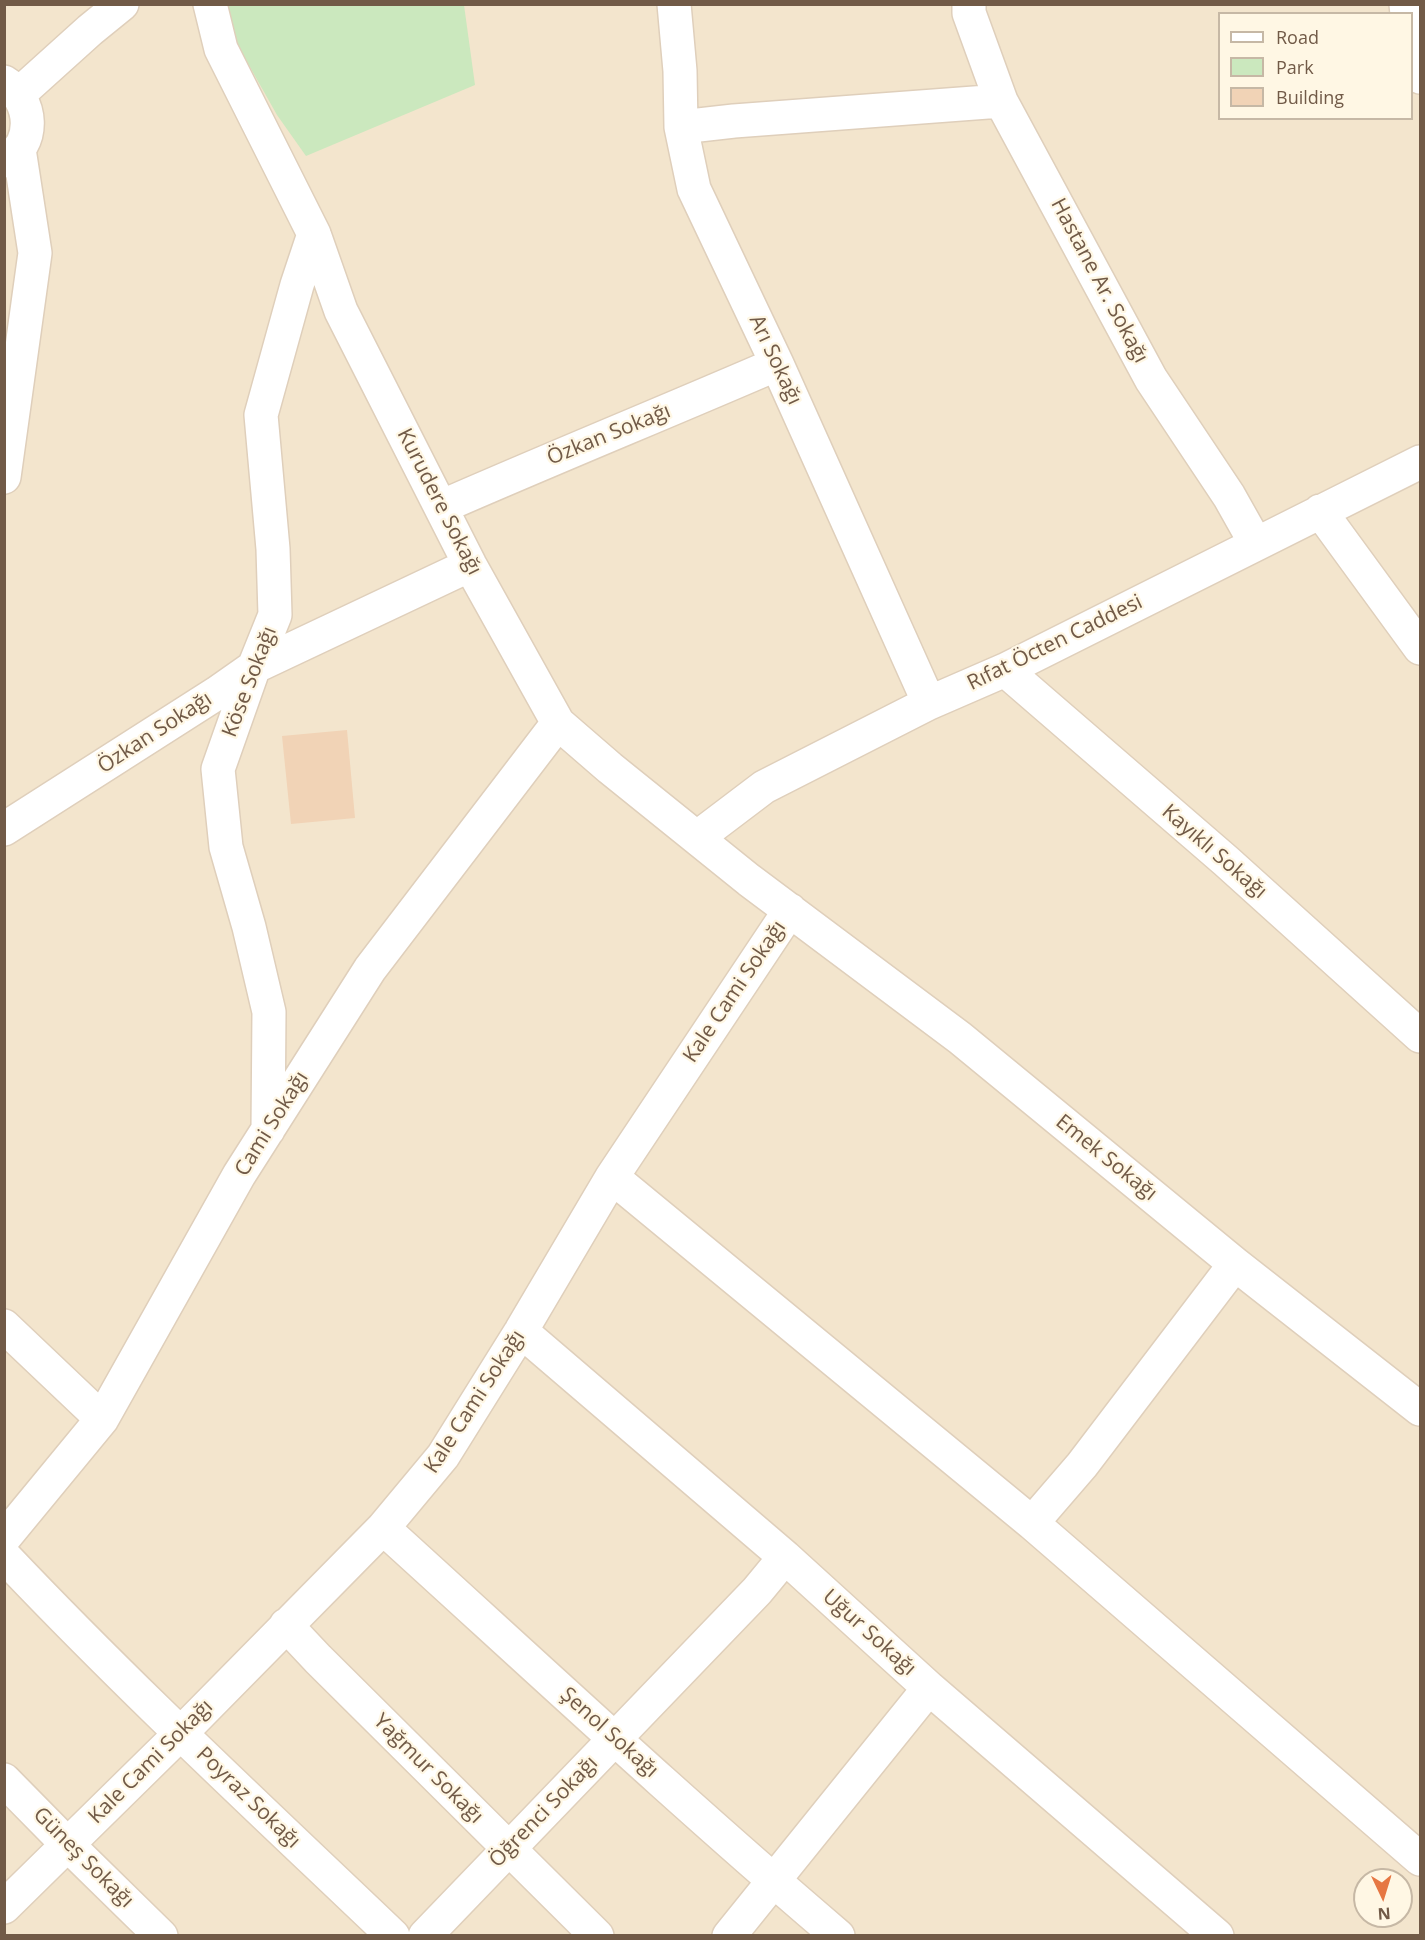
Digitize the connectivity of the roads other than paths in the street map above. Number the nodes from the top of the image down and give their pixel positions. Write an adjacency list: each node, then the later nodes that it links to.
1 (122, 4): 7 (street)
2 (210, 4): 11 (street, Kurudere Sokağı)
3 (674, 4): 9 (street, Arı Sokağı)
4 (969, 4): 8 (street, Hastane Ar. Sokağı)
5 (1413, 38): 6 (street)
6 (1420, 77)
7 (12, 88): 10 (street)
8 (1001, 100): 9 (street); 17 (street, Hastane Ar. Sokağı)
9 (681, 127): 12 (street, Arı Sokağı)
10 (12, 155): 14 (street)
11 (314, 234): 15 (street, Kurudere Sokağı); 20 (street, Köse Sokağı)
12 (777, 364): 15 (street, Özkan Sokağı); 22 (street, Arı Sokağı)
13 (1420, 462): 16 (street, Rıfat Öcten Caddesi)
14 (4, 477)
15 (441, 507): 18 (street, Kurudere Sokağı)
16 (1320, 511): 17 (street, Rıfat Öcten Caddesi); 19 (street)
17 (1256, 544): 21 (street, Rıfat Öcten Caddesi)
18 (470, 565): 20 (street, Özkan Sokağı); 23 (street, Kurudere Sokağı)
19 (1420, 648)
20 (254, 667): 24 (street, Özkan Sokağı); 28 (street, Köse Sokağı)
21 (1005, 670): 22 (street, Rıfat Öcten Caddesi); 27 (street, Kayıklı Sokağı)
22 (929, 703): 25 (street, Rıfat Öcten Caddesi)
23 (558, 723): 25 (street, Kurudere Sokağı); 28 (street, Cami Sokağı)
24 (4, 829)
25 (698, 837): 26 (street, Kurudere Sokağı)
26 (790, 910): 29 (street, Kale Cami Sokağı); 30 (street, Emek Sokağı)
27 (1420, 1036)
28 (268, 1130): 34 (street, Cami Sokağı)
29 (612, 1178): 32 (street, Kale Cami Sokağı); 35 (street)
30 (1235, 1264): 33 (street, Emek Sokağı); 35 (street)
31 (4, 1326): 34 (street)
32 (521, 1331): 36 (street, Kale Cami Sokağı); 39 (street, Uğur Sokağı)
33 (1420, 1409)
34 (102, 1419): 37 (street, Cami Sokağı)
35 (1032, 1523): 47 (street)
36 (383, 1527): 40 (street, Kale Cami Sokağı); 43 (street, Şenol Sokağı)
37 (4, 1538)
38 (4, 1556): 42 (street, Poyraz Sokağı)
39 (785, 1557): 41 (street, Uğur Sokağı); 43 (street, Öğrenci Sokağı)
40 (286, 1625): 42 (street, Kale Cami Sokağı); 46 (street, Yağmur Sokağı)
41 (929, 1688): 48 (street); 56 (street, Uğur Sokağı)
42 (180, 1734): 45 (street, Kale Cami Sokağı); 51 (street, Poyraz Sokağı)
43 (614, 1738): 46 (street, Öğrenci Sokağı); 48 (street, Şenol Sokağı)
44 (4, 1780): 45 (street, Güneş Sokağı)
45 (68, 1845): 49 (street, Kale Cami Sokağı); 50 (street, Güneş Sokağı)
46 (508, 1848): 52 (street, Öğrenci Sokağı); 53 (street, Yağmur Sokağı)
47 (1420, 1859)
48 (773, 1880): 54 (street); 55 (street, Şenol Sokağı)
49 (4, 1907)
50 (161, 1935)
51 (393, 1935)
52 (425, 1935)
53 (597, 1935)
54 (729, 1935)
55 (838, 1935)
56 (1217, 1935)

